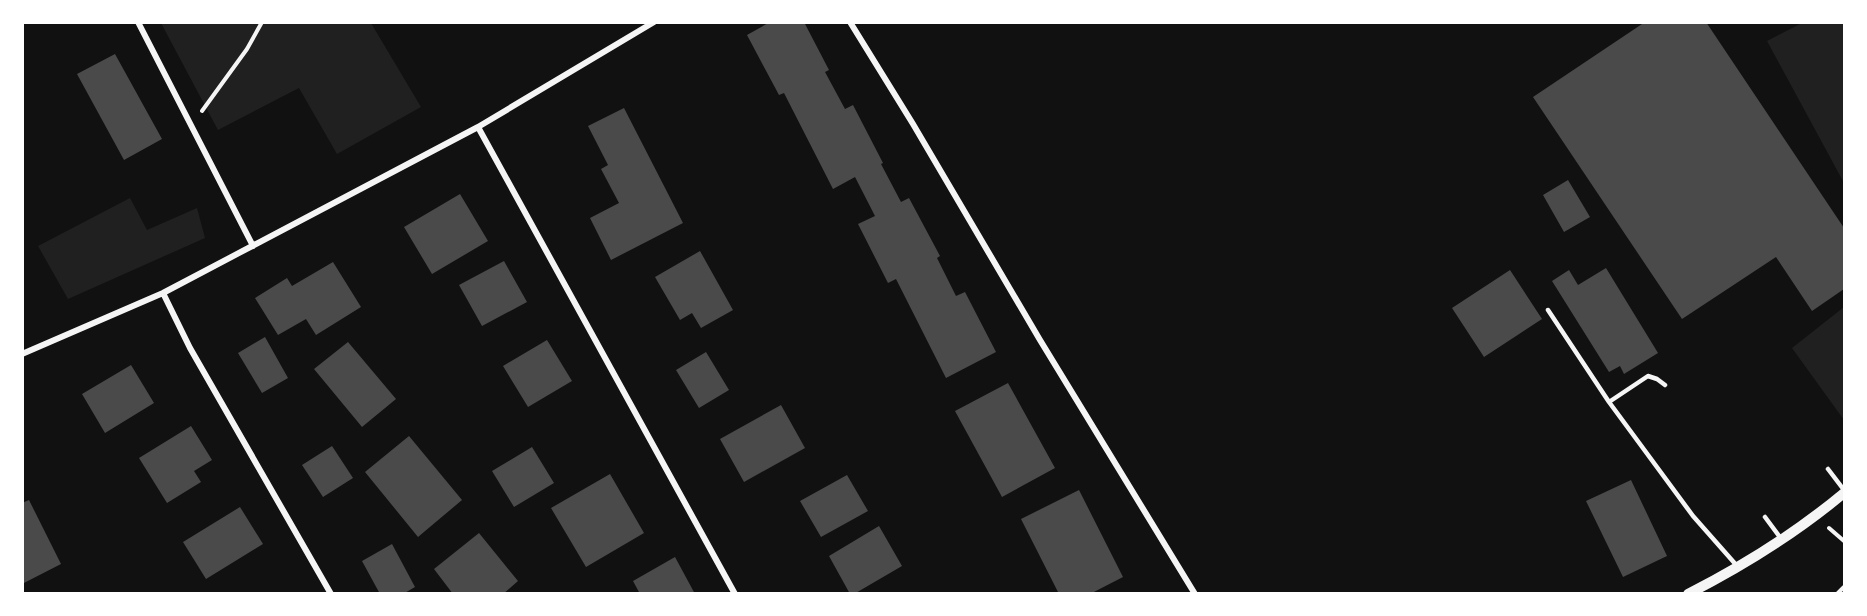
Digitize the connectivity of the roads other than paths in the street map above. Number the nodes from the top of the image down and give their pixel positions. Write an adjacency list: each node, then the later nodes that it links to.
1 (138, 22): 5 (street)
2 (654, 22): 4 (street)
3 (850, 22): 18 (street)
4 (477, 127): 5 (street); 17 (street)
5 (253, 246): 6 (street)
6 (163, 293): 8 (street); 16 (street)
7 (1548, 310): 10 (lane)
8 (22, 354)
9 (1665, 385): 10 (lane)
10 (1609, 402): 15 (lane)
11 (1828, 469): 12 (lane)
12 (1845, 492): 14 (street)
13 (1765, 517): 14 (lane)
14 (1782, 540): 15 (street)
15 (1738, 567): 19 (street)
16 (331, 594)
17 (735, 594)
18 (1195, 594)
19 (1688, 594)

